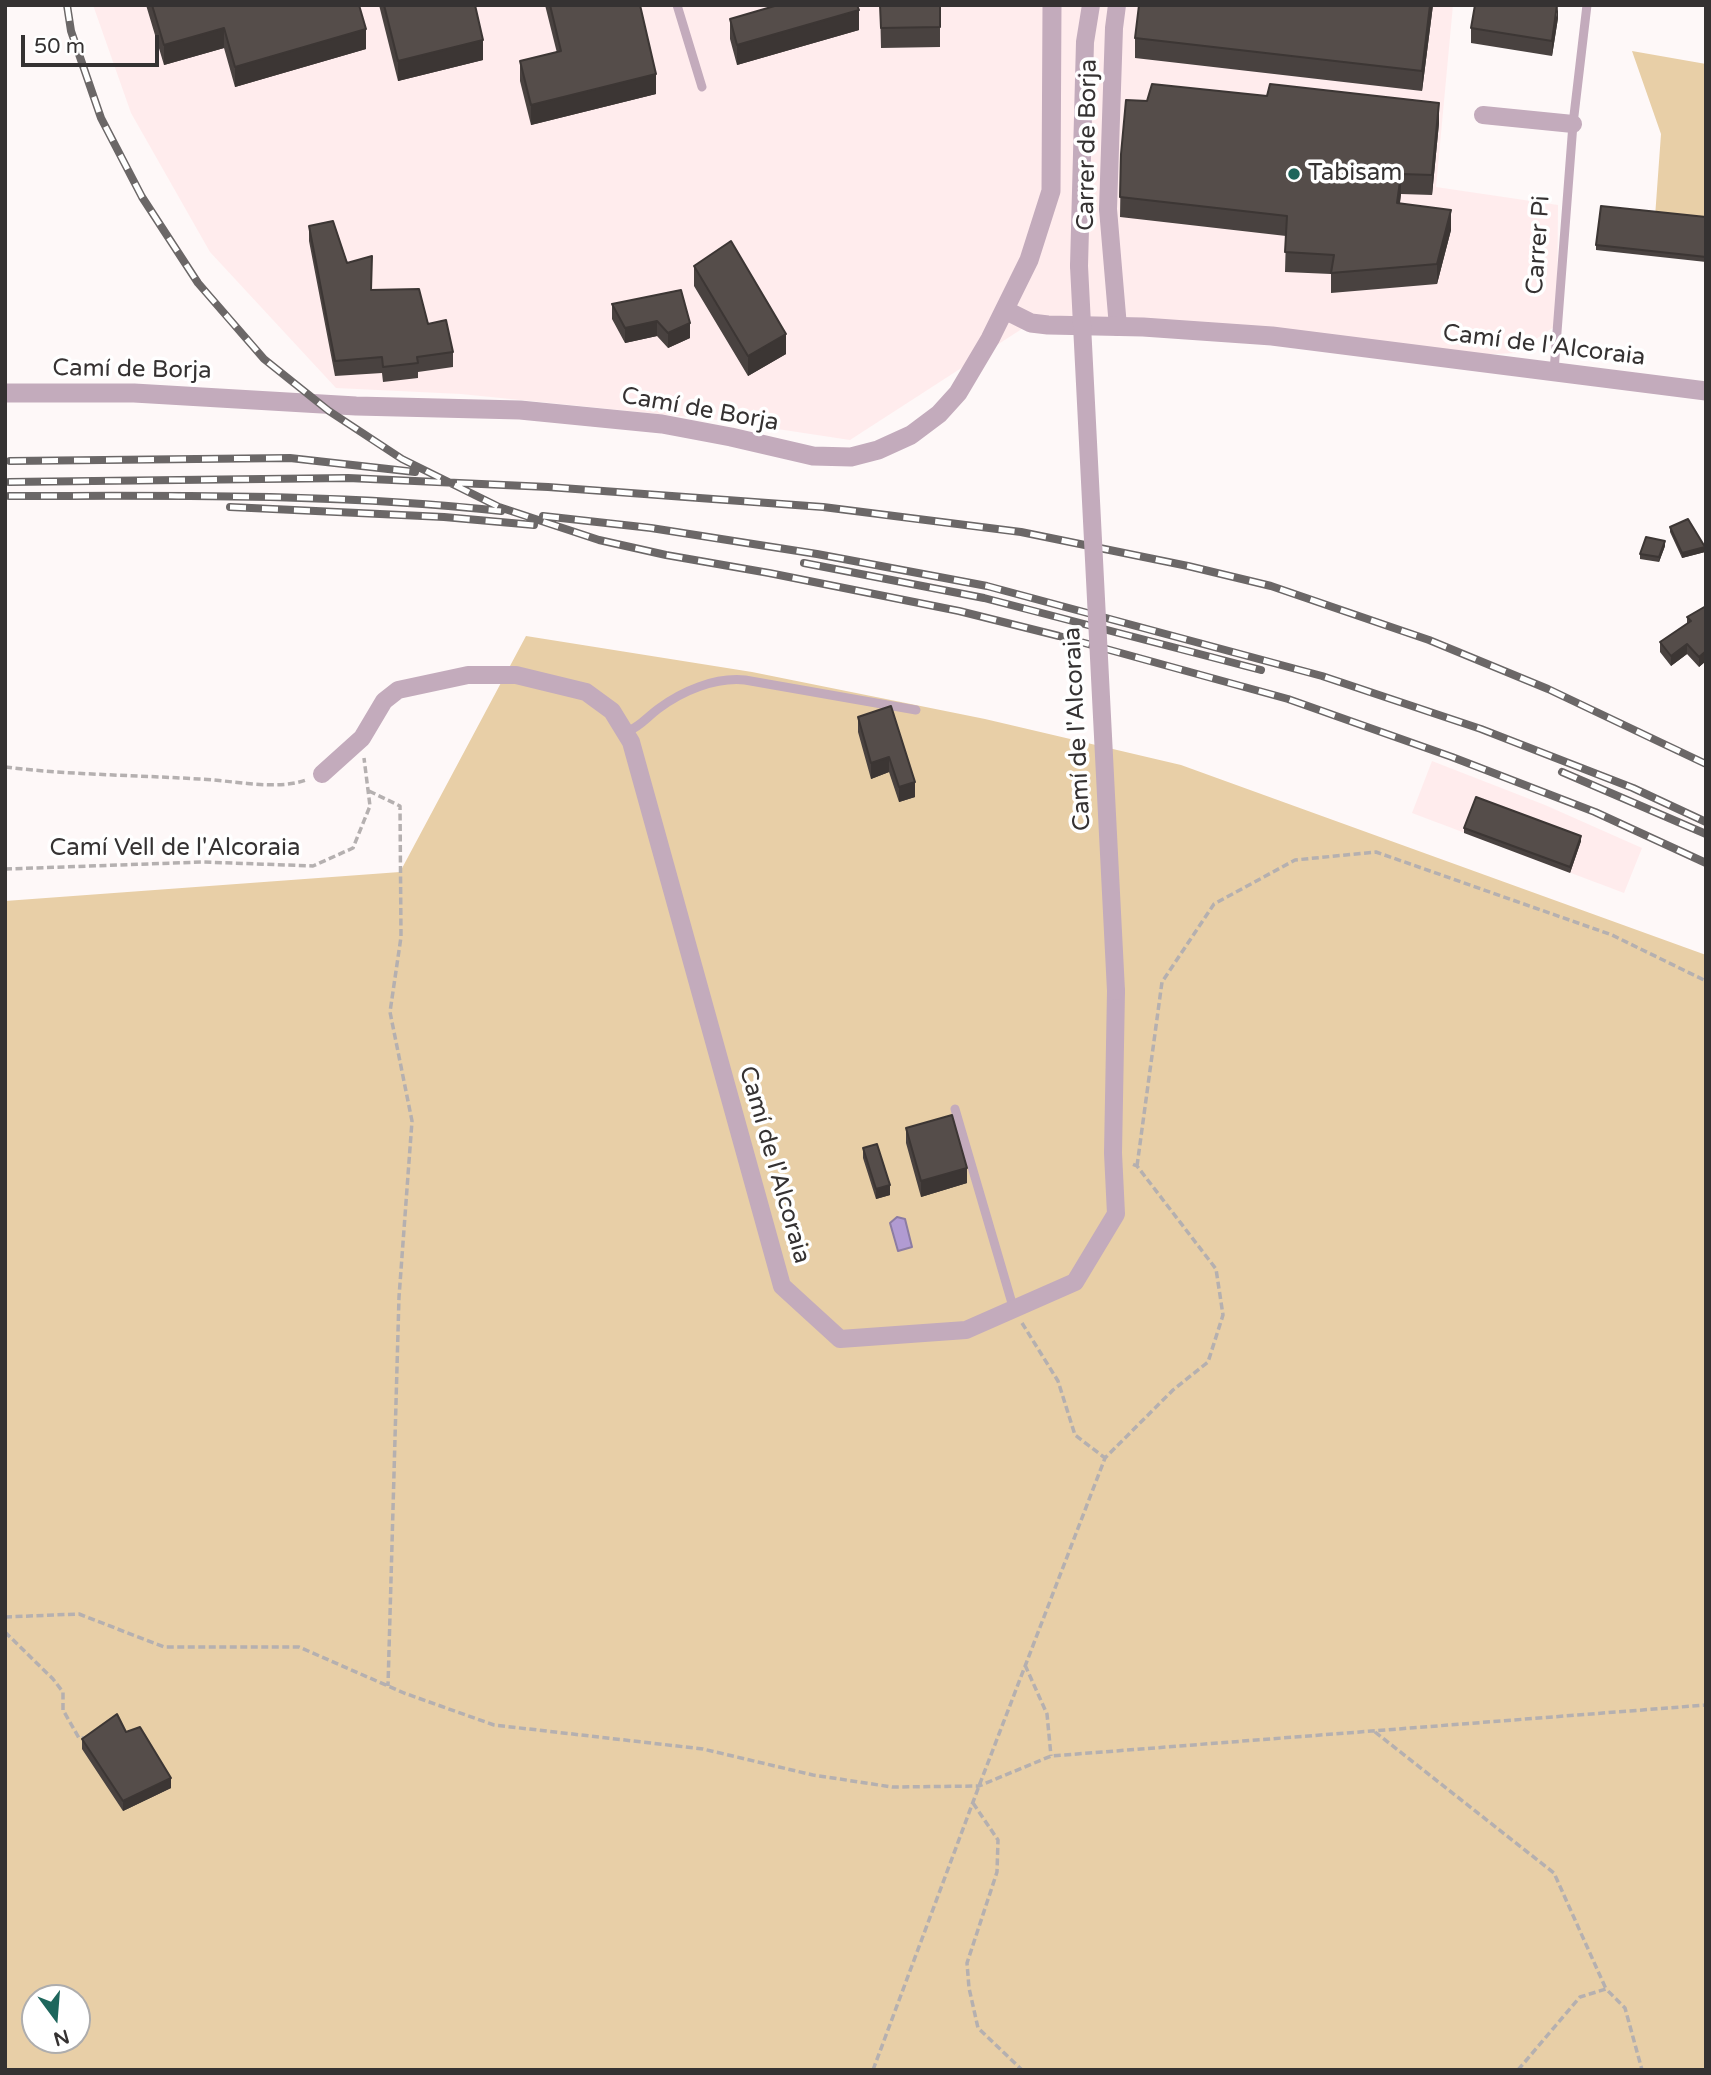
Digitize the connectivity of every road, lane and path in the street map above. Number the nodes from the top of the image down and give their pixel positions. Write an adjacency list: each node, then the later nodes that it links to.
1 (677, 5): 6 (lane)
2 (1052, 5): 9 (street, Camí de Borja)
3 (1091, 5): 23 (street, Camí de l'Alcoraia, bridge)
4 (1117, 5): 10 (street, Carrer de Borja)
5 (1587, 5): 8 (lane, Carrer Pi)
6 (702, 87)
7 (1483, 115): 8 (street)
8 (1573, 124): 11 (lane, Carrer Pi)
9 (1005, 310): 10 (street, Camí de l'Alcoraia); 13 (street, Camí de Borja)
10 (1118, 327): 11 (street, Camí de l'Alcoraia)
11 (1554, 371): 12 (street, Camí de l'Alcoraia)
12 (1706, 391)
13 (5, 393)
14 (916, 710): 15 (lane)
15 (627, 732): 16 (street, Camí de l'Alcoraia); 25 (street, Camí de l'Alcoraia)
16 (362, 738): 18 (street, Camí de l'Alcoraia); 19 (path, Camí Vell de l'Alcoraia)
17 (5, 767): 18 (path)
18 (322, 774)
19 (369, 791): 20 (path, Camí Vell de l'Alcoraia); 30 (path)
20 (5, 869)
21 (1706, 981): 24 (path)
22 (955, 1109): 25 (lane)
23 (1113, 1153): 24 (path); 25 (street, Camí de l'Alcoraia)
24 (1137, 1166): 26 (path)
25 (1014, 1310): 26 (path)
26 (1105, 1458): 29 (path)
27 (5, 1617): 30 (path)
28 (5, 1632): 33 (path)
29 (1025, 1665): 34 (path); 35 (path)
30 (388, 1686): 35 (path)
31 (1706, 1705): 32 (path)
32 (1374, 1731): 34 (path); 37 (path)
33 (95, 1739)
34 (1051, 1756): 35 (path)
35 (979, 1786): 36 (path)
36 (973, 1802): 38 (path); 39 (path)
37 (1606, 1989): 40 (path); 41 (path)
38 (873, 2070)
39 (1022, 2070)
40 (1518, 2070)
41 (1642, 2070)

